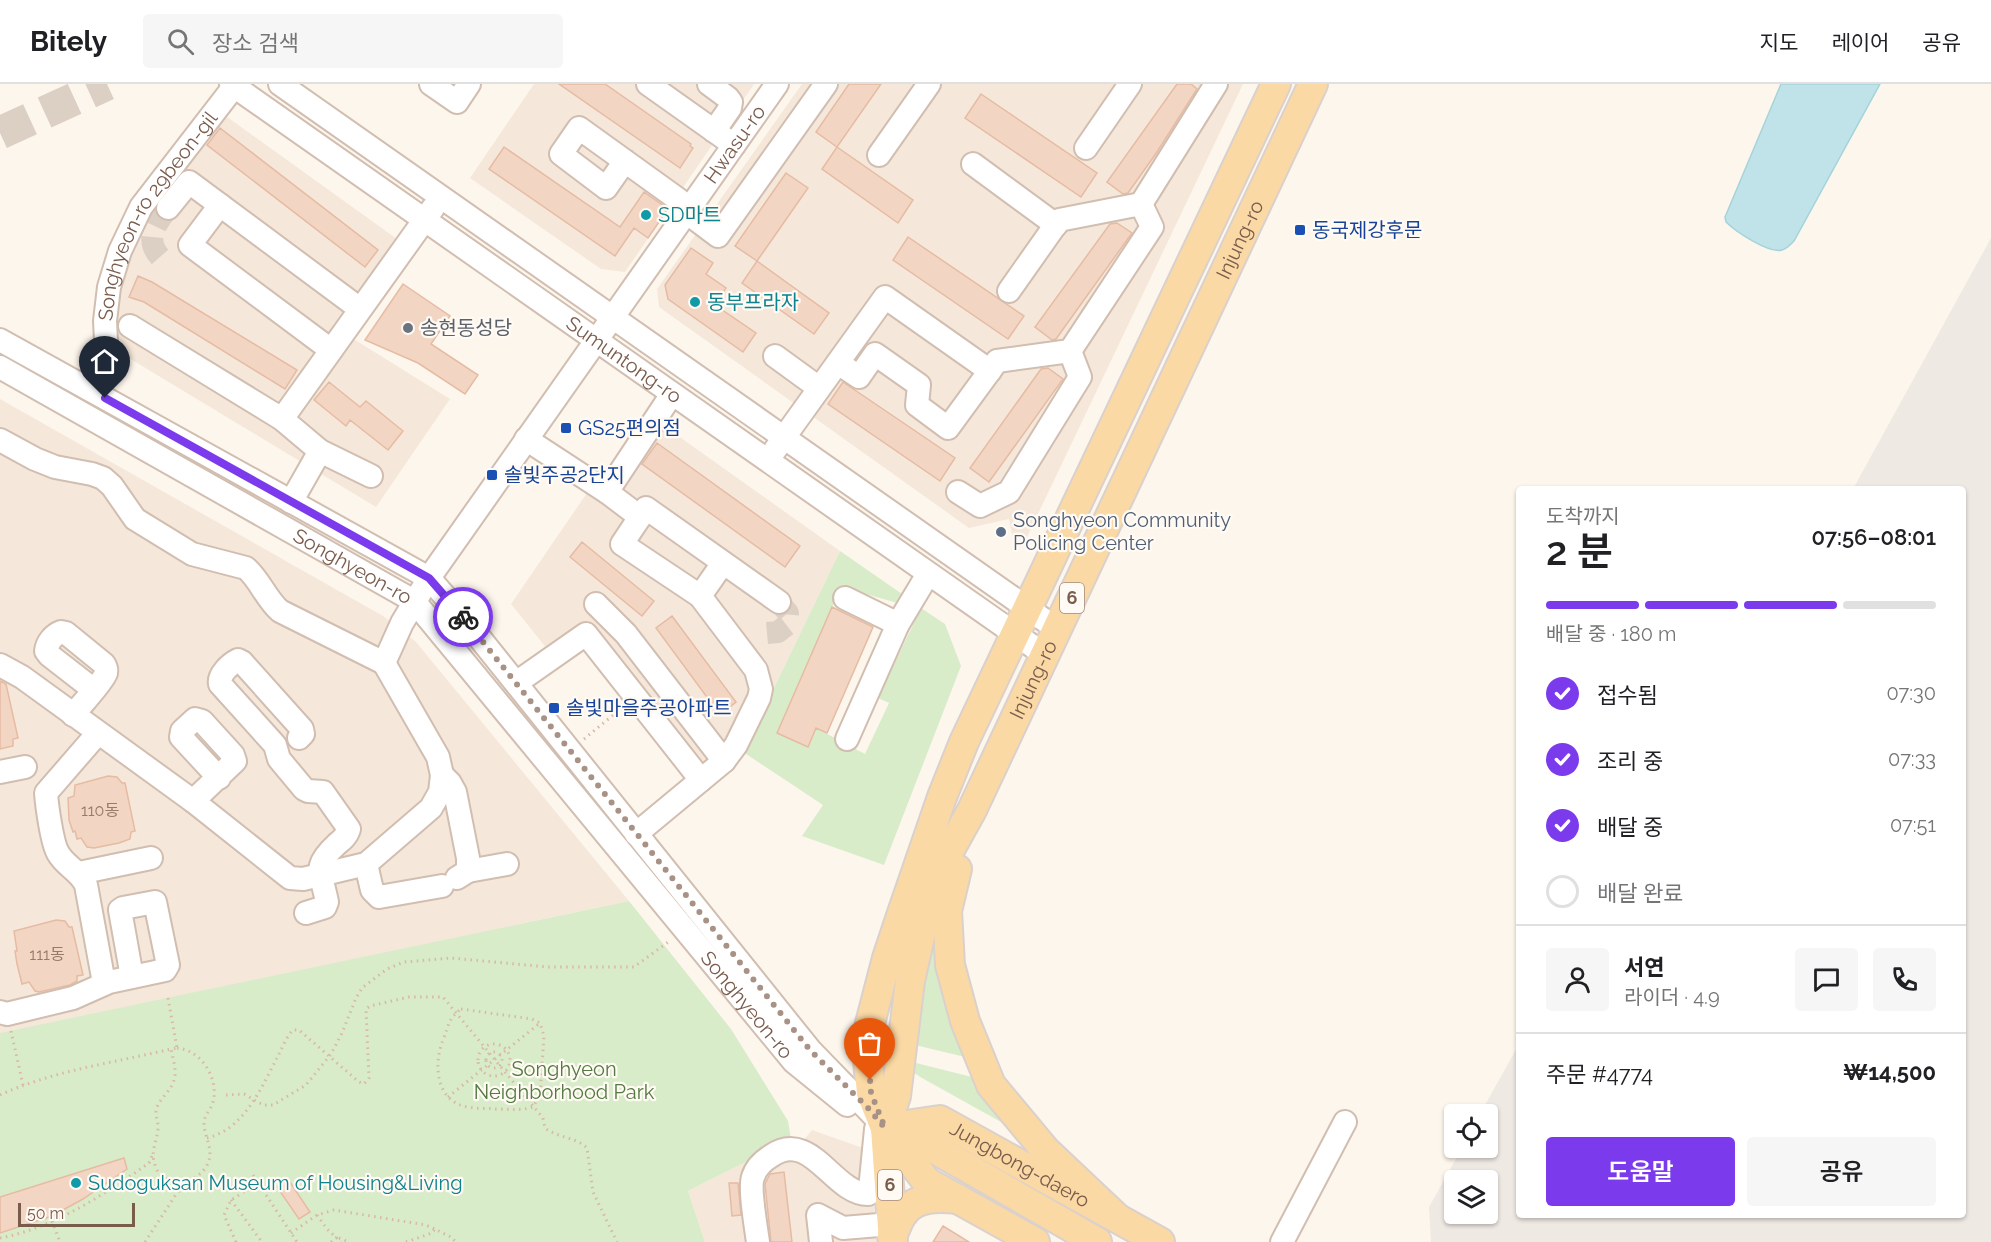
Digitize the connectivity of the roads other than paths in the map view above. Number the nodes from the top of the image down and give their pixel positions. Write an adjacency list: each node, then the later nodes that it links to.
1 (234, 84): 25 (street, Sumuntong-ro); 39 (street, Songhyeon-ro 29beon-gil)
2 (280, 84): 20 (street, Sumuntong-ro)
3 (431, 84): 4 (street)
4 (469, 84)
5 (708, 84): 14 (street)
6 (777, 84): 15 (street, Hwasu-ro)
7 (826, 84): 24 (street)
8 (929, 84): 17 (street)
9 (1130, 84): 16 (street)
10 (1216, 84): 21 (street)
11 (1276, 84): 61 (main road, Injung-ro / 6)
12 (1313, 84): 63 (main road, Injung-ro / 6)
13 (653, 91): 14 (street)
14 (714, 131): 15 (street)
15 (734, 145): 24 (street, Hwasu-ro)
16 (1086, 148)
17 (879, 155)
18 (625, 161): 24 (street)
19 (972, 164): 26 (street)
20 (440, 197): 25 (street); 29 (street, Sumuntong-ro)
21 (1141, 204): 26 (street); 34 (street)
22 (220, 205): 23 (street); 28 (street); 33 (street)
23 (168, 208)
24 (686, 212): 29 (street, Hwasu-ro)
25 (424, 219): 28 (street); 32 (street, Sumuntong-ro)
26 (1056, 225): 27 (street)
27 (1009, 291)
28 (360, 309): 33 (street)
29 (612, 317): 32 (street, Hwasu-ro); 43 (street, Sumuntong-ro)
30 (130, 326): 42 (street)
31 (0, 340): 39 (street, Songhyeon-ro)
32 (595, 340): 41 (street, Sumuntong-ro); 44 (street, Hwasu-ro)
33 (331, 350): 42 (street)
34 (1070, 351): 38 (street); 50 (street)
35 (775, 356): 40 (street)
36 (838, 363): 38 (street); 38 (street); 40 (street)
37 (0, 368): 58 (street, Songhyeon-ro)
38 (990, 371)
39 (87, 388): 51 (street, Songhyeon-ro)
40 (819, 388): 43 (street)
41 (672, 394): 47 (street, Sumuntong-ro); 49 (street)
42 (282, 419): 46 (street)
43 (784, 438): 47 (street); 61 (street, Sumuntong-ro)
44 (526, 439): 49 (street); 55 (street, Hwasu-ro)
45 (0, 440): 66 (street)
46 (320, 451): 48 (street); 51 (street)
47 (768, 461): 54 (street, Sumuntong-ro)
48 (371, 476)
49 (607, 492): 52 (street)
50 (958, 492)
51 (291, 502): 55 (street, Songhyeon-ro)
52 (640, 517): 53 (street); 56 (street)
53 (723, 563): 56 (street); 59 (street)
54 (928, 574): 62 (street); 64 (street, Sumuntong-ro)
55 (429, 578): 58 (street, Hwasu-ro); 68 (street, Songhyeon-ro)
56 (700, 596): 74 (street)
57 (845, 598): 62 (street)
58 (414, 601): 66 (street, Hwasu-ro); 94 (street, Songhyeon-ro)
59 (779, 602)
60 (596, 604): 74 (street)
61 (1028, 608): 63 (street, Sumuntong-ro); 64 (main road, Injung-ro / 6)
62 (898, 624): 73 (street)
63 (1058, 628): 65 (main road, Injung-ro / 6)
64 (1015, 635): 65 (street, Sumuntong-ro); 94 (main road, Injung-ro / 6)
65 (1045, 655): 81 (main road, Injung-ro / 6)
66 (384, 663): 77 (street)
67 (0, 665): 70 (street)
68 (516, 683): 79 (street); 82 (street, Songhyeon-ro)
69 (94, 690): 70 (street)
70 (73, 715): 71 (street)
71 (98, 733): 80 (street); 86 (street)
72 (299, 738): 87 (street)
73 (848, 739)
74 (724, 761): 79 (street)
75 (25, 767): 76 (street)
76 (0, 772)
77 (442, 775): 84 (street); 88 (street)
78 (219, 778): 80 (street)
79 (701, 780): 82 (street)
80 (193, 801): 87 (street)
81 (972, 810): 94 (main road, Injung-ro / 6); 96 (main road)
82 (636, 834): 94 (street, Songhyeon-ro)
83 (151, 858): 86 (street)
84 (366, 864): 87 (street); 88 (street)
85 (507, 864): 88 (street)
86 (78, 873): 91 (street)
87 (321, 874): 89 (street)
88 (456, 878)
89 (306, 914)
90 (132, 977): 91 (street)
91 (104, 983): 92 (street)
92 (4, 1013)
93 (1345, 1122): 103 (street)
94 (880, 1128): 95 (main road); 96 (main road, Jungbong-daero); 97 (main road, Injung-ro / 6); 98 (street); 101 (main road)
95 (959, 1200): 97 (main road); 100 (main road)
96 (1116, 1217): 102 (main road, Jungbong-daero)
97 (892, 1234): 99 (street)
98 (758, 1242)
99 (821, 1242)
100 (1035, 1242)
101 (1097, 1242)
102 (1160, 1242)
103 (1282, 1242)

